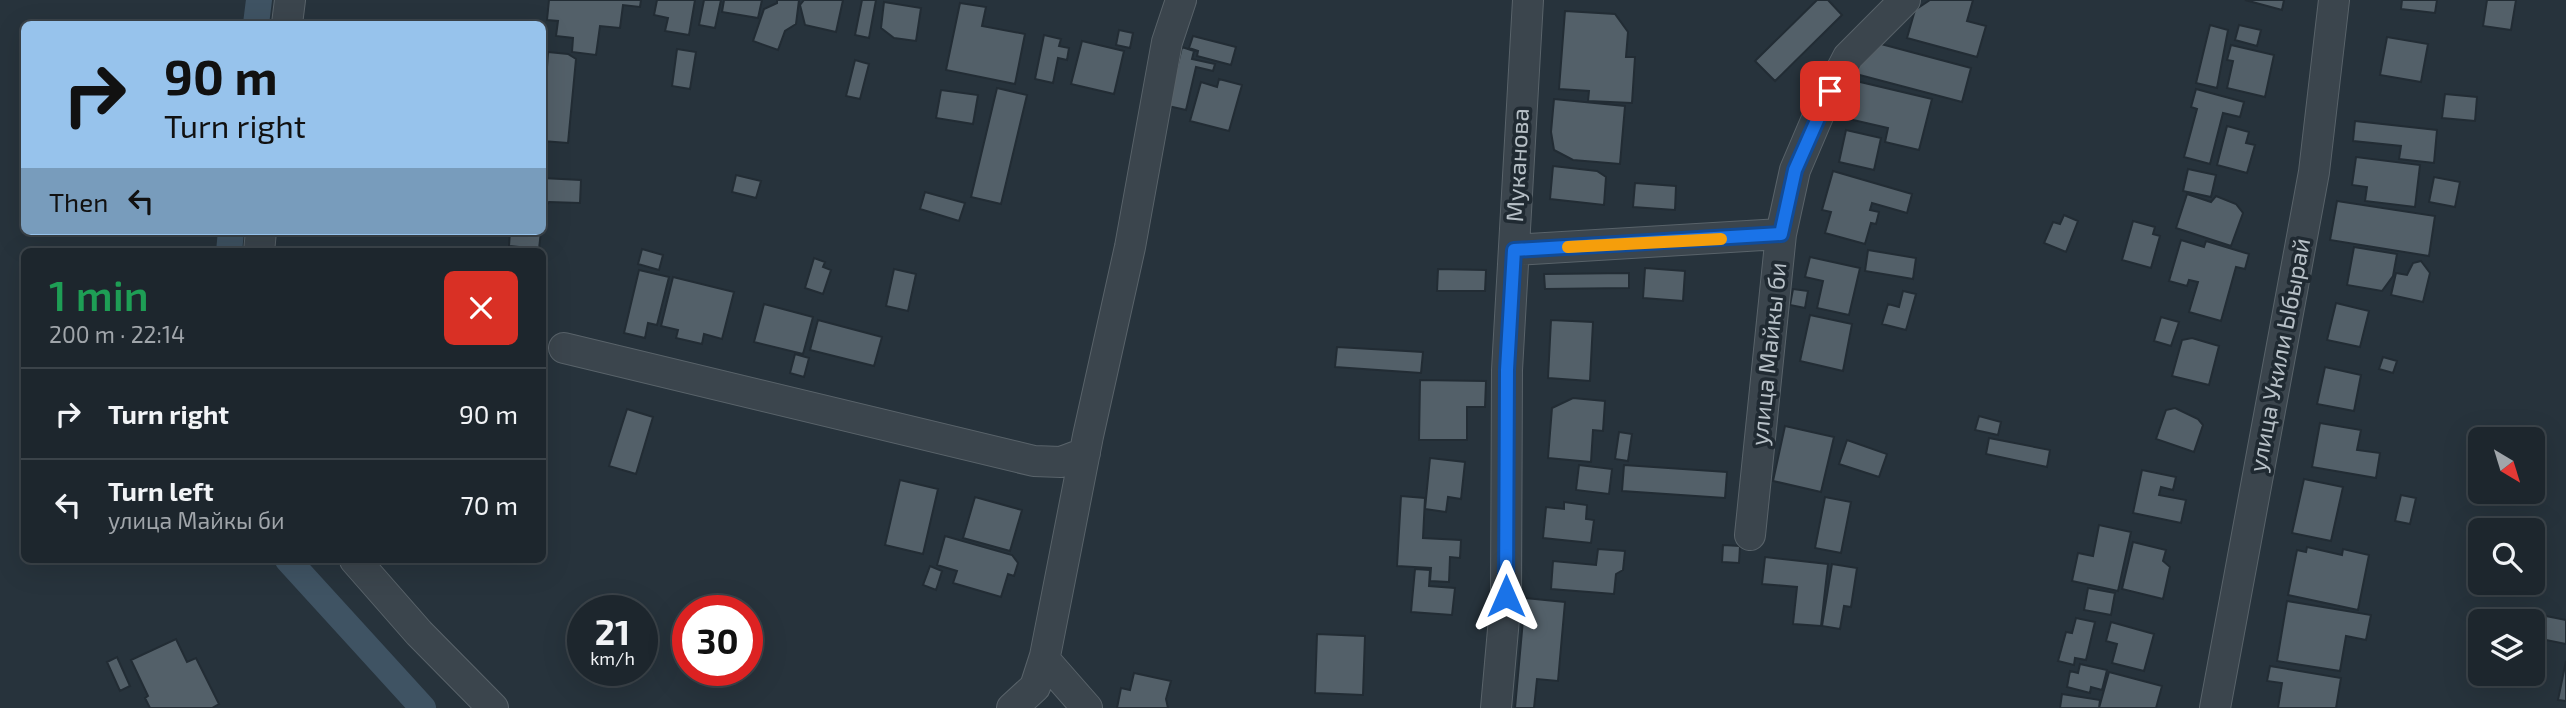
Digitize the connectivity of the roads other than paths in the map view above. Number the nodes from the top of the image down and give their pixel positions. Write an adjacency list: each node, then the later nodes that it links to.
1 (290, 0): 6 (street)
2 (1181, 0): 10 (street)
3 (1528, 0): 8 (street, Муканова)
4 (1905, 0): 7 (street, улица Майкы би)
5 (2334, 0): 18 (street, улица Укили Ыбырай)
6 (287, 21)
7 (1781, 234): 8 (street); 11 (street, улица Майкы би)
8 (1514, 250): 17 (street, Муканова)
9 (564, 348): 10 (street)
10 (1084, 453): 13 (street)
11 (1750, 535)
12 (358, 563): 14 (street)
13 (1044, 659): 15 (street); 16 (street)
14 (493, 708)
15 (1012, 708)
16 (1087, 708)
17 (1496, 708)
18 (2215, 708)

